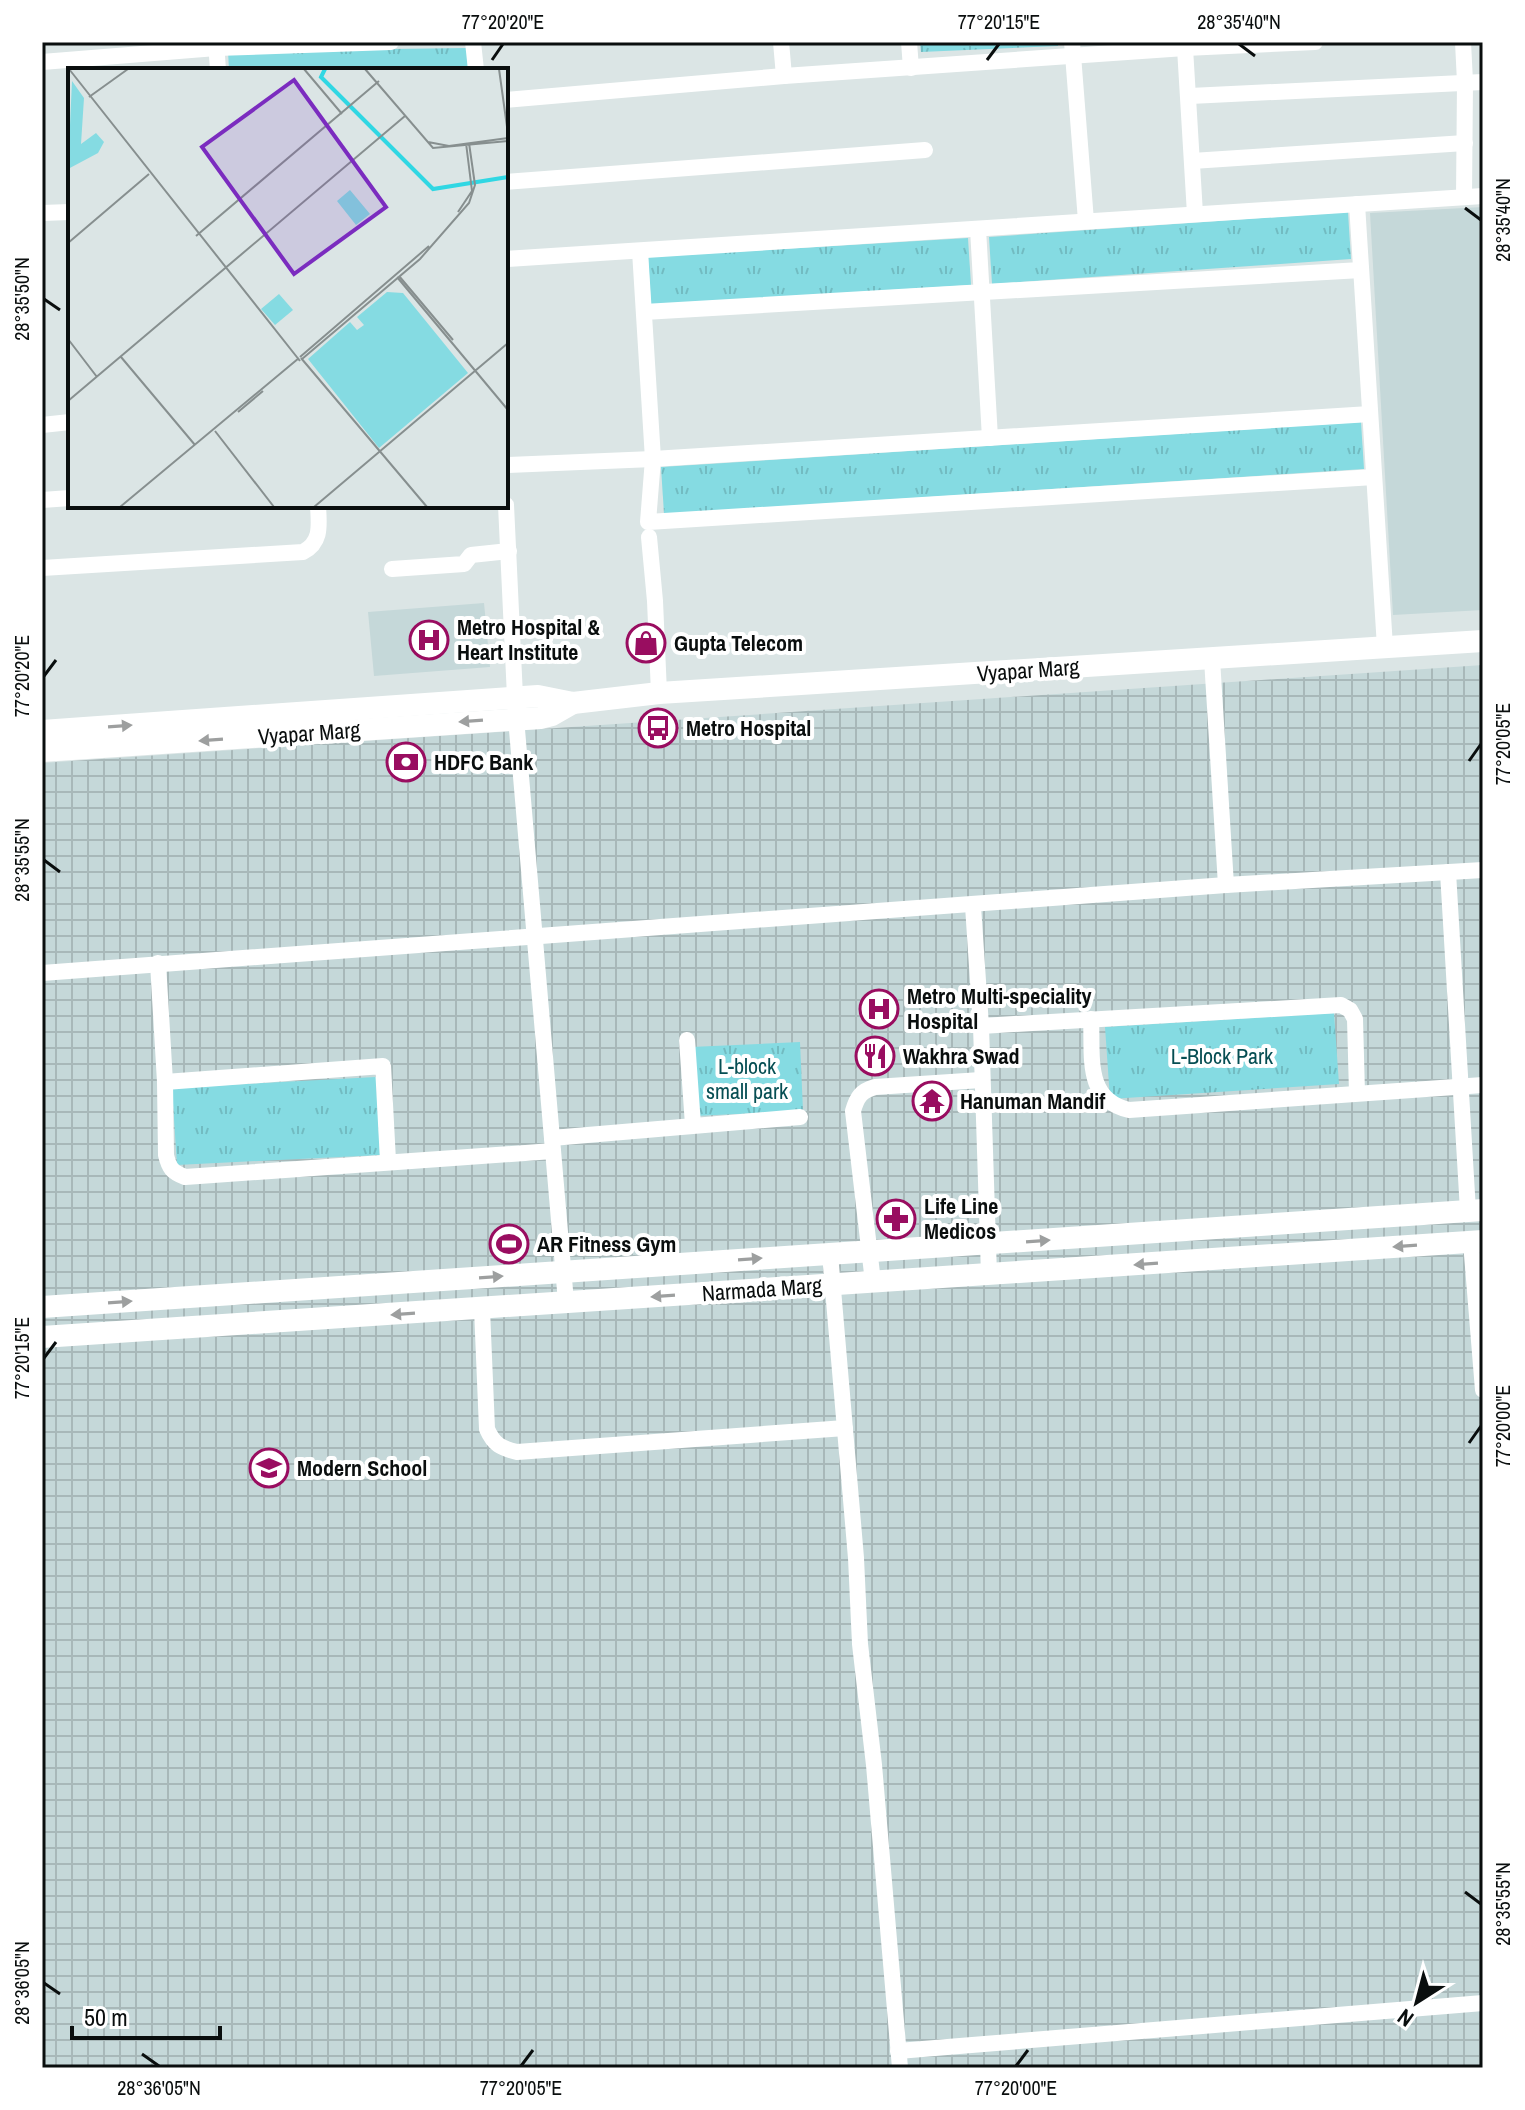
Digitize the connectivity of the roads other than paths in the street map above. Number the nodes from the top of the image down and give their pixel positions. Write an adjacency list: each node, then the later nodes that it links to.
1 (391, 42): 8 (street)
2 (473, 42): 14 (street)
3 (781, 42): 16 (street)
4 (909, 42): 15 (street)
5 (1294, 42): 6 (street); 10 (street)
6 (1315, 42)
7 (1463, 42): 17 (street)
8 (216, 45): 9 (street); 13 (street)
9 (143, 48): 12 (street)
10 (1185, 48): 11 (street); 19 (street)
11 (1072, 50): 15 (street); 31 (street)
12 (42, 62)
13 (218, 68)
14 (476, 68)
15 (911, 68): 16 (street)
16 (784, 76): 20 (street)
17 (1465, 82): 18 (street); 19 (street); 21 (street)
18 (1483, 82)
19 (1190, 96): 23 (street)
20 (508, 100)
21 (1465, 143): 23 (street); 26 (street)
22 (925, 150): 24 (street)
23 (1192, 161): 30 (street)
24 (508, 182)
25 (1483, 196): 26 (street)
26 (1464, 197): 27 (street)
27 (1357, 204): 30 (street); 35 (street)
28 (68, 212): 29 (street)
29 (42, 213)
30 (1195, 214): 31 (street)
31 (1086, 221): 32 (street)
32 (978, 229): 33 (street); 36 (street)
33 (640, 251): 34 (street); 37 (street)
34 (508, 259)
35 (1361, 270): 36 (street); 38 (street)
36 (982, 292): 37 (street); 41 (street)
37 (644, 312): 42 (street)
38 (1370, 414): 41 (street); 44 (street)
39 (68, 422): 40 (street)
40 (42, 425)
41 (990, 438): 42 (street)
42 (653, 459): 43 (street); 44 (street)
43 (508, 465)
44 (1374, 477): 54 (street)
45 (68, 498): 46 (street)
46 (42, 500)
47 (318, 508): 51 (street)
48 (506, 508): 50 (street)
49 (649, 537): 56 (street)
50 (509, 551): 52 (street); 57 (street)
51 (42, 568)
52 (392, 569)
53 (1483, 641): 54 (street, Vyapar Marg)
54 (1385, 647): 55 (street, Vyapar Marg)
55 (1212, 659): 56 (street, Vyapar Marg); 62 (street)
56 (659, 693): 57 (street, Vyapar Marg)
57 (516, 708): 58 (street, Vyapar Marg, one-way to 57); 59 (street, Vyapar Marg, one-way to 59); 64 (street)
58 (42, 731)
59 (42, 751)
60 (1483, 870): 61 (street)
61 (1448, 872): 62 (street); 72 (street)
62 (1226, 885): 63 (street)
63 (973, 906): 64 (street); 68 (street)
64 (534, 937): 65 (street); 77 (street)
65 (158, 963): 66 (street); 71 (street)
66 (42, 973)
67 (1091, 1019): 68 (street); 74 (street); 74 (street)
68 (981, 1026): 70 (street)
69 (687, 1040): 76 (street)
70 (981, 1080): 81 (street); 82 (street)
71 (165, 1082): 78 (street); 78 (street)
72 (1461, 1085): 73 (street); 74 (street); 79 (street)
73 (1483, 1085)
74 (1357, 1093)
75 (800, 1117): 76 (street)
76 (693, 1125): 77 (street)
77 (552, 1144): 78 (street); 84 (street)
78 (388, 1161)
79 (1476, 1211): 81 (street, Narmada Marg, one-way to 79)
80 (1477, 1241): 85 (street, Narmada Marg, one-way to 85); 92 (street)
81 (989, 1244): 82 (street, Narmada Marg); 85 (street)
82 (870, 1251): 83 (street, Narmada Marg); 86 (street)
83 (830, 1254): 84 (street, Narmada Marg, one-way to 83); 87 (street)
84 (564, 1272): 88 (street); 89 (street, Narmada Marg, one-way to 84)
85 (989, 1275): 86 (street, Narmada Marg)
86 (873, 1282): 87 (street, Narmada Marg)
87 (832, 1284): 88 (street, Narmada Marg, one-way to 88); 93 (street)
88 (566, 1302): 90 (street, Narmada Marg)
89 (42, 1307)
90 (482, 1309): 91 (street, Narmada Marg, one-way to 91); 93 (street)
91 (42, 1337)
92 (1483, 1390)
93 (845, 1428): 95 (street)
94 (1483, 2003): 95 (street)
95 (898, 2051): 96 (street)
96 (900, 2068)

